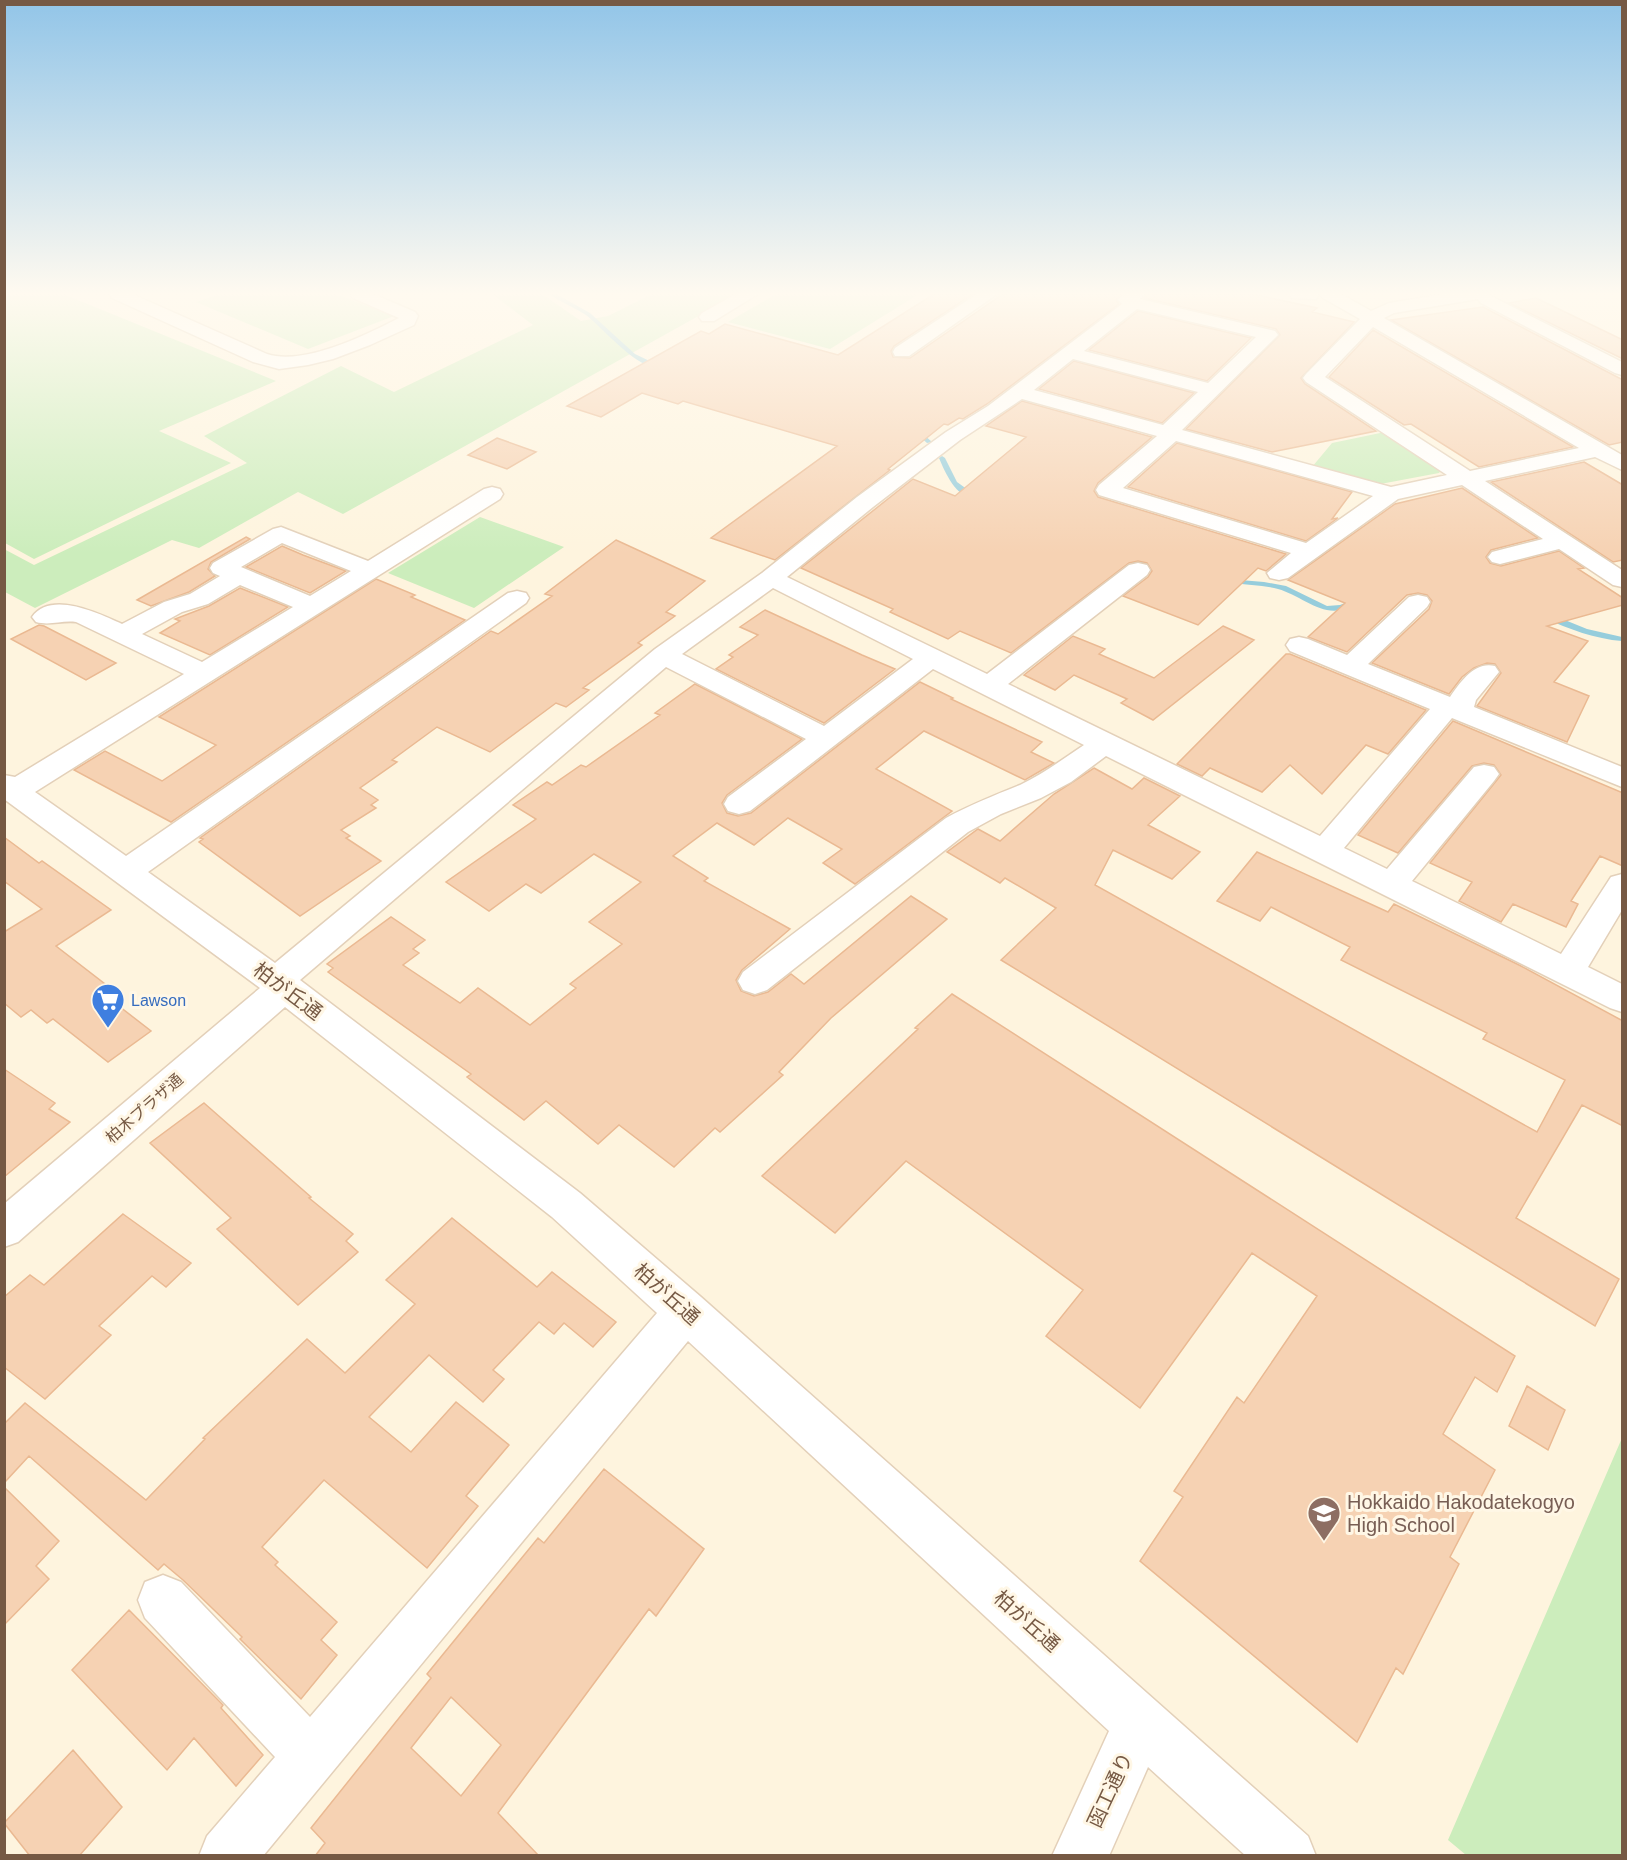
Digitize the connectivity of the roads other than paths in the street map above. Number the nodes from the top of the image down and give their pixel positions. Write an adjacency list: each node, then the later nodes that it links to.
1 (1034, 381): 7 (street, 柏木プラザ通)
2 (1177, 381): 6 (street)
3 (1222, 381): 6 (street)
4 (1317, 381): 11 (street)
5 (1494, 381): 9 (street)
6 (1213, 390): 8 (street)
7 (1020, 392): 8 (street); 21 (street, 柏木プラザ通)
8 (1170, 433): 13 (street); 15 (street)
9 (1599, 450): 10 (street); 11 (street)
10 (1623, 464)
11 (1466, 478): 13 (street); 14 (street)
12 (492, 494): 17 (street)
13 (1391, 494): 15 (street)
14 (1562, 541): 16 (street); 22 (street)
15 (1308, 551): 19 (street)
16 (1500, 557)
17 (370, 570): 20 (street); 25 (street)
18 (1138, 570): 34 (street)
19 (1279, 573)
20 (239, 575): 25 (street); 27 (street)
21 (771, 578): 29 (street, 柏木プラザ通); 30 (street)
22 (1623, 580)
23 (517, 598): 43 (street)
24 (1418, 602): 31 (street)
25 (312, 606): 33 (street)
26 (45, 617): 27 (street)
27 (123, 634): 33 (street)
28 (1299, 645): 31 (street)
29 (664, 655): 36 (street); 48 (street, 柏木プラザ通)
30 (931, 658): 34 (street); 36 (street)
31 (1351, 666): 35 (street)
32 (1486, 672): 35 (street)
33 (204, 673): 40 (street)
34 (988, 686): 37 (street)
35 (1453, 709): 39 (street); 42 (street)
36 (826, 738): 41 (street)
37 (1105, 743): 42 (street); 47 (street)
38 (1484, 774): 44 (street)
39 (1623, 778)
40 (9, 788): 43 (street, 柏が丘通)
41 (739, 804)
42 (1324, 852): 44 (street)
43 (124, 873): 48 (street, 柏が丘通)
44 (1391, 885): 46 (street)
45 (1623, 885): 46 (street)
46 (1568, 972): 49 (street)
47 (755, 981)
48 (280, 984): 50 (street, 柏木プラザ通); 51 (street, 柏が丘通)
49 (1623, 999)
50 (7, 1223)
51 (686, 1311): 53 (street, 柏が丘通); 54 (street)
52 (164, 1600): 54 (street)
53 (1140, 1724): 56 (street, 函工通り); 57 (street, 柏が丘通)
54 (311, 1756): 55 (street)
55 (227, 1856)
56 (1080, 1856)
57 (1288, 1856)

